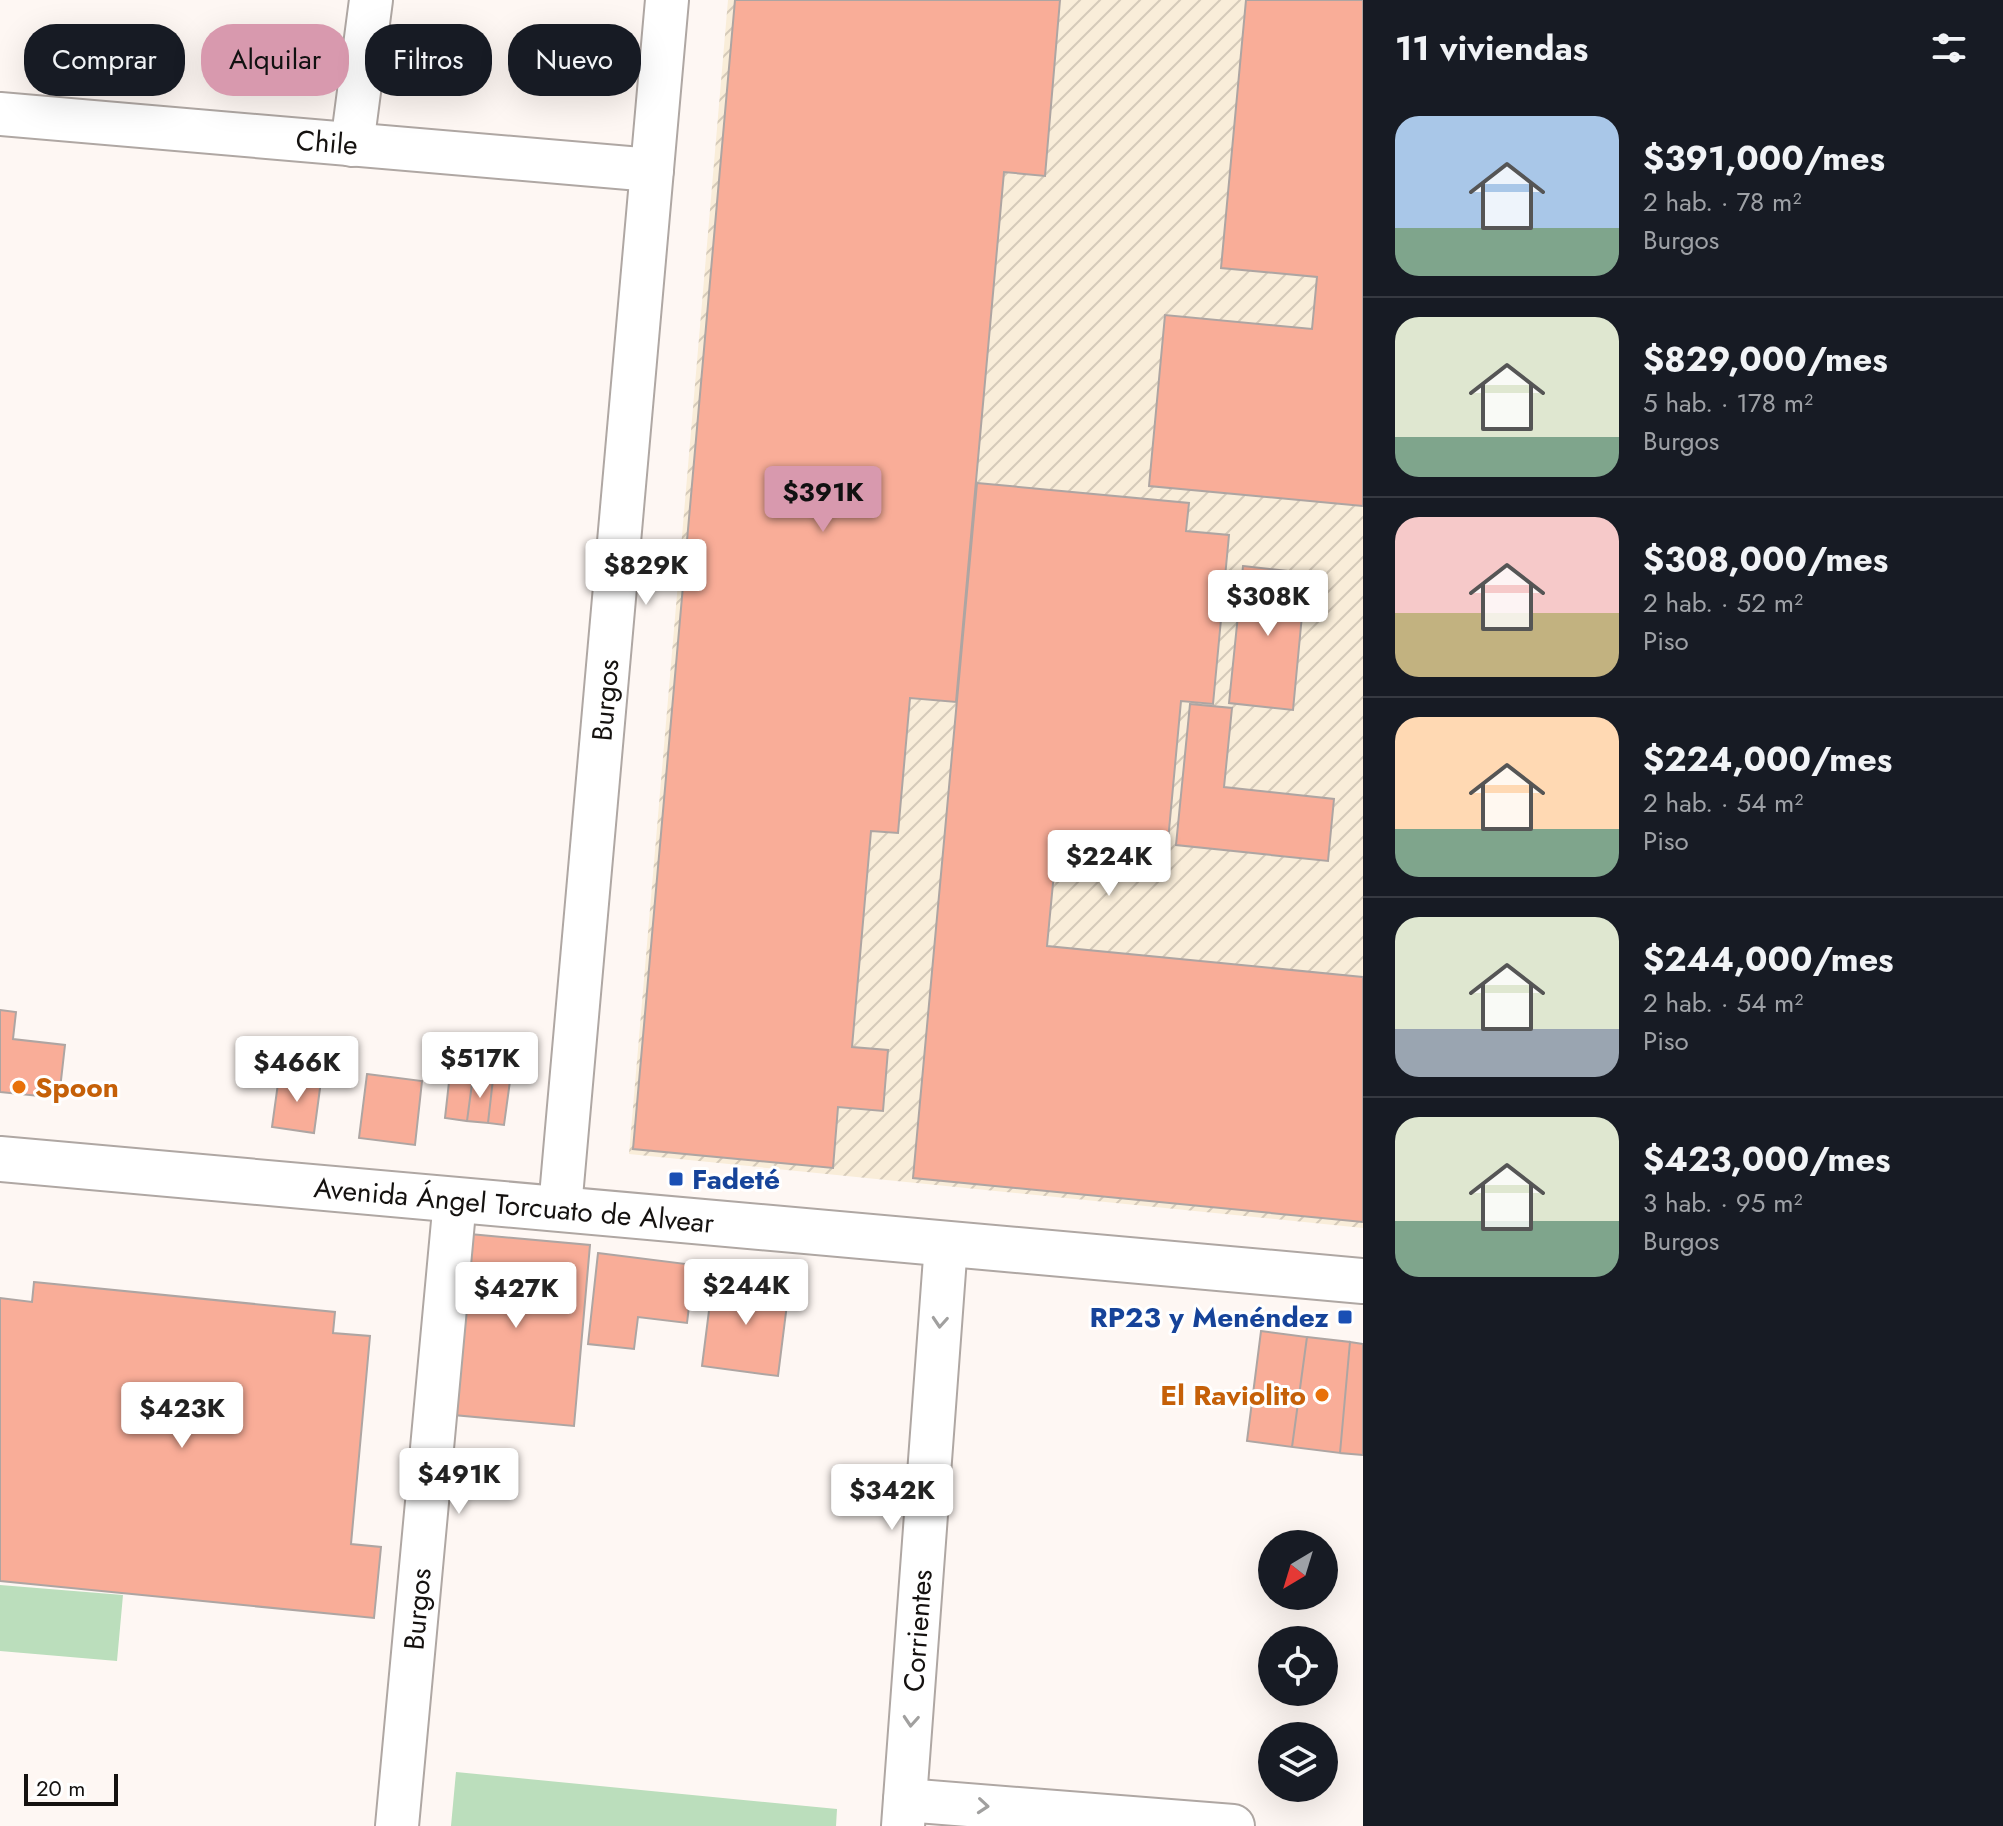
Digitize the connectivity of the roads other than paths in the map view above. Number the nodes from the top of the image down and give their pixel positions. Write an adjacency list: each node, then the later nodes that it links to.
1 (371, 0): 4 (street)
2 (667, 0): 5 (street, Burgos)
3 (0, 114): 4 (street, Chile)
4 (352, 145): 5 (street, Chile)
5 (652, 170): 8 (street, Burgos)
6 (0, 1159): 7 (main road, Avenida Ángel Torcuato de Alvear)
7 (455, 1200): 8 (main road, Avenida Ángel Torcuato de Alvear); 12 (street, Burgos)
8 (560, 1208): 9 (main road, Avenida Ángel Torcuato de Alvear)
9 (946, 1244): 10 (main road, Avenida Ángel Torcuato de Alvear); 11 (street, Corrientes, one-way to 11)
10 (1363, 1281)
11 (904, 1813): 13 (street, one-way to 13)
12 (397, 1826)
13 (1233, 1826)

